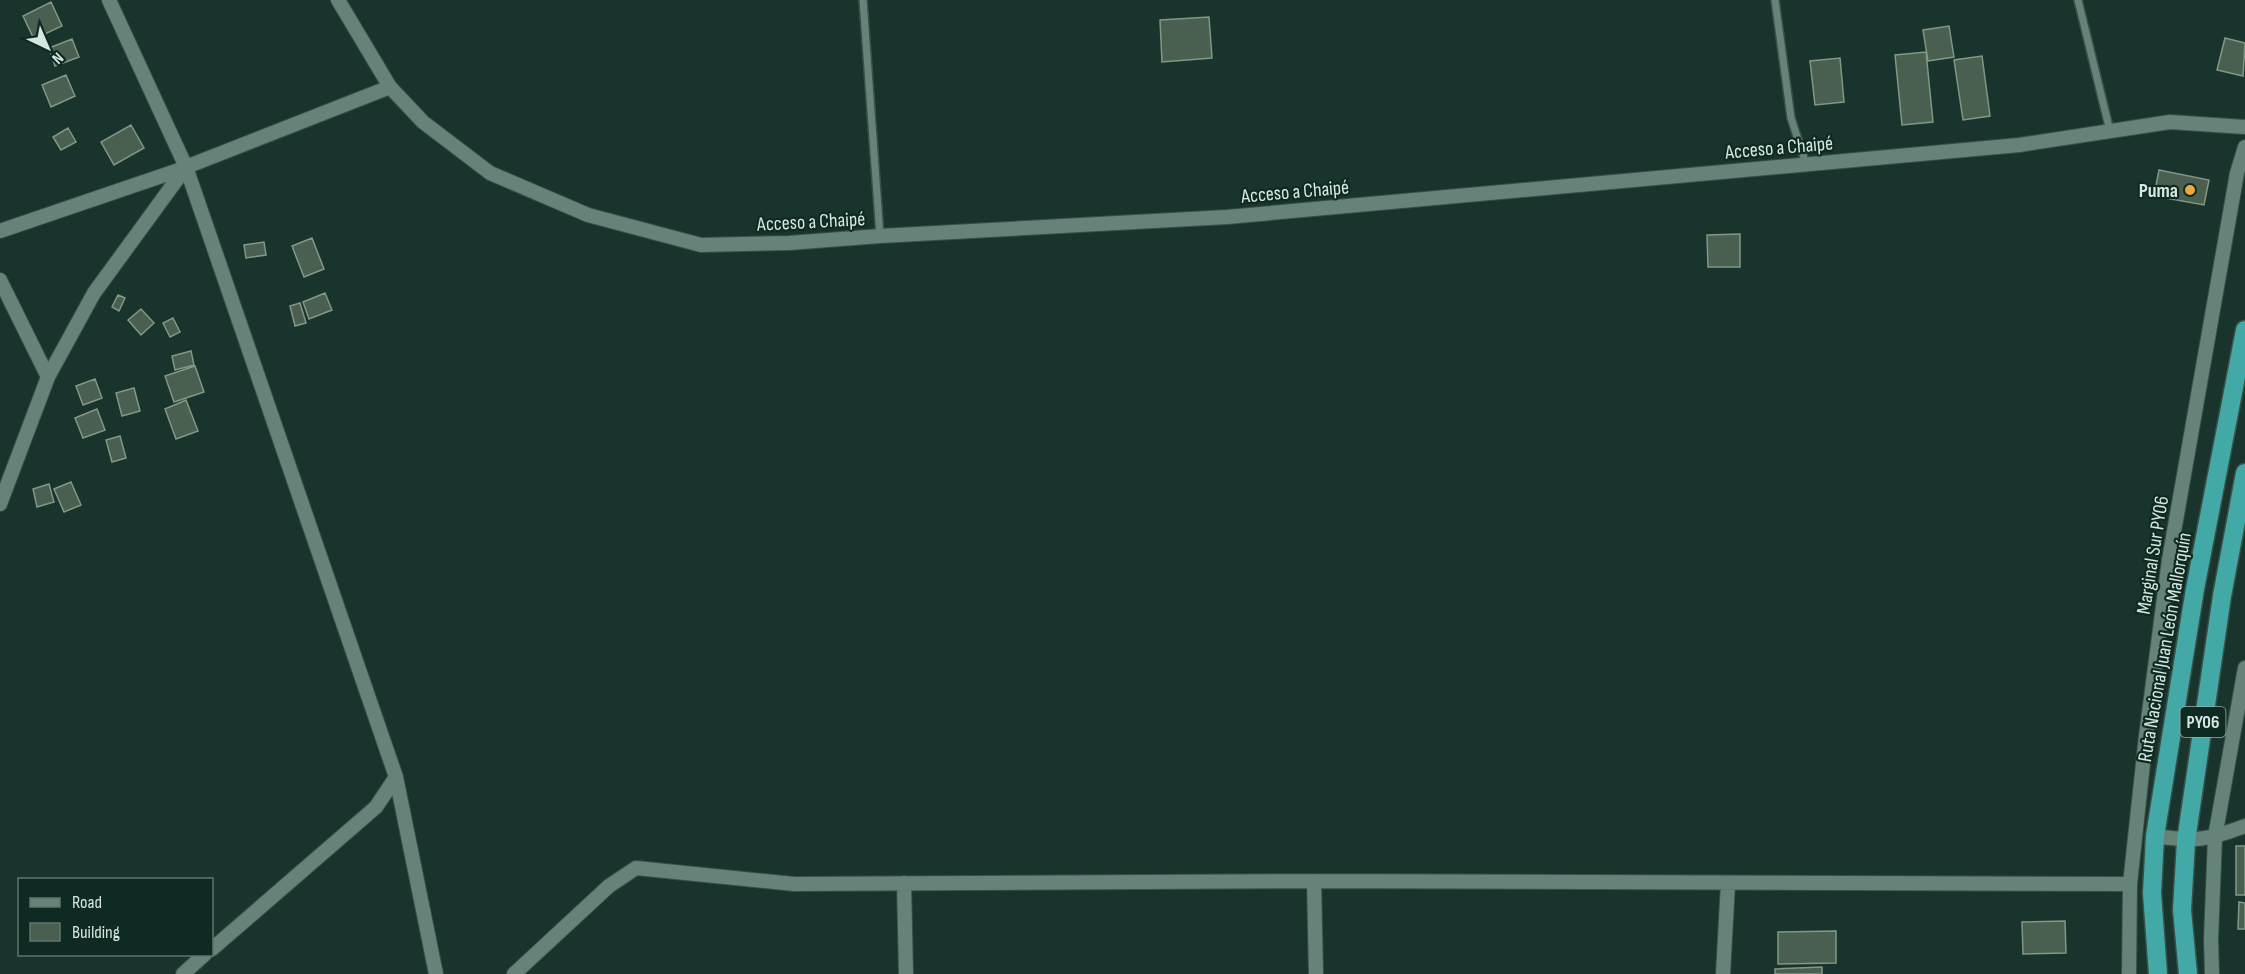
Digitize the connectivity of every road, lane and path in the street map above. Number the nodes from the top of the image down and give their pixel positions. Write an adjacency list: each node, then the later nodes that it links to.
1 (109, 0): 11 (street)
2 (338, 0): 6 (street, Acceso a Chaipé)
3 (863, 0): 13 (lane)
4 (1775, 0): 10 (lane)
5 (2078, 0): 8 (lane)
6 (390, 87): 11 (street); 13 (street, Acceso a Chaipé)
7 (2245, 127): 8 (street, Acceso a Chaipé)
8 (2110, 131): 10 (street, Acceso a Chaipé)
9 (2245, 147): 28 (street, Marginal Sur PY06)
10 (1806, 164): 13 (street, Acceso a Chaipé)
11 (186, 167): 12 (street); 16 (street); 20 (street)
12 (0, 231)
13 (880, 236)
14 (0, 280): 16 (street)
15 (2245, 330): 22 (highway, Ruta Nacional Juan León Mallorquín / PY06)
16 (48, 377): 18 (street)
17 (2245, 473): 24 (highway, PY06)
18 (0, 504)
19 (2245, 668): 23 (street)
20 (396, 777): 29 (street); 32 (street)
21 (2245, 826): 23 (street)
22 (2156, 836): 24 (street); 38 (highway, Ruta Nacional Juan León Mallorquín / PY06)
23 (2215, 837): 24 (street); 40 (street)
24 (2186, 841): 39 (highway, PY06)
25 (1314, 881): 26 (street); 27 (street); 35 (street)
26 (904, 883): 33 (street); 34 (street)
27 (1728, 883): 28 (street); 36 (street)
28 (2130, 884): 37 (street, Marginal Sur PY06)
29 (213, 948)
30 (204, 956): 31 (street)
31 (183, 974)
32 (436, 974)
33 (514, 974)
34 (906, 974)
35 (1316, 974)
36 (1723, 974)
37 (2129, 974)
38 (2158, 974)
39 (2188, 974)
40 (2212, 974)

